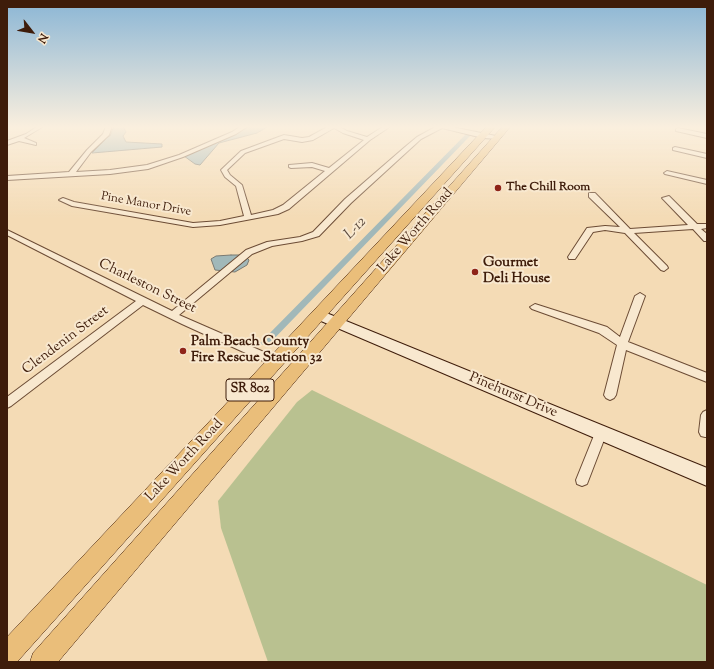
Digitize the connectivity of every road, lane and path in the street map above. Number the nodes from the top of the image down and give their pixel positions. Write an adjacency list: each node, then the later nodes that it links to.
1 (84, 157): 11 (street)
2 (177, 157): 11 (street)
3 (237, 157): 17 (street)
4 (347, 157): 9 (street, Pine Manor Drive)
5 (397, 157): 31 (street)
6 (468, 157): 18 (main road, Lake Worth Road / SR 802)
7 (473, 157): 23 (main road, Lake Worth Road / SR 802)
8 (291, 166): 9 (street)
9 (331, 171): 17 (street, Pine Manor Drive)
10 (667, 173): 13 (street)
11 (71, 174): 12 (street)
12 (7, 178)
13 (707, 182)
14 (592, 195): 21 (street)
15 (666, 198): 20 (street)
16 (63, 200): 17 (street, Pine Manor Drive)
17 (248, 218)
18 (408, 218): 23 (main road); 30 (main road, Lake Worth Road / SR 802)
19 (707, 226): 20 (street)
20 (695, 227): 21 (street); 24 (street)
21 (629, 231): 25 (street); 26 (street)
22 (7, 232): 28 (street, Charleston Street)
23 (410, 237): 32 (main road, Lake Worth Road / SR 802)
24 (707, 239)
25 (572, 256)
26 (664, 268)
27 (640, 296): 33 (street)
28 (142, 301): 31 (street, Charleston Street); 37 (street, Clendenin Street)
29 (535, 307): 33 (street)
30 (319, 315): 32 (street, Pinehurst Drive); 34 (main road, Lake Worth Road / SR 802)
31 (172, 316): 34 (street, Charleston Street)
32 (336, 322): 39 (street, Pinehurst Drive); 44 (main road, Lake Worth Road / SR 802)
33 (622, 344): 35 (street); 36 (street)
34 (276, 362): 43 (main road, Lake Worth Road / SR 802)
35 (707, 378)
36 (610, 395)
37 (7, 403)
38 (707, 415): 40 (street)
39 (601, 432): 41 (street, Pinehurst Drive); 42 (street)
40 (705, 432)
41 (707, 477)
42 (582, 480)
43 (7, 655)
44 (42, 662)

